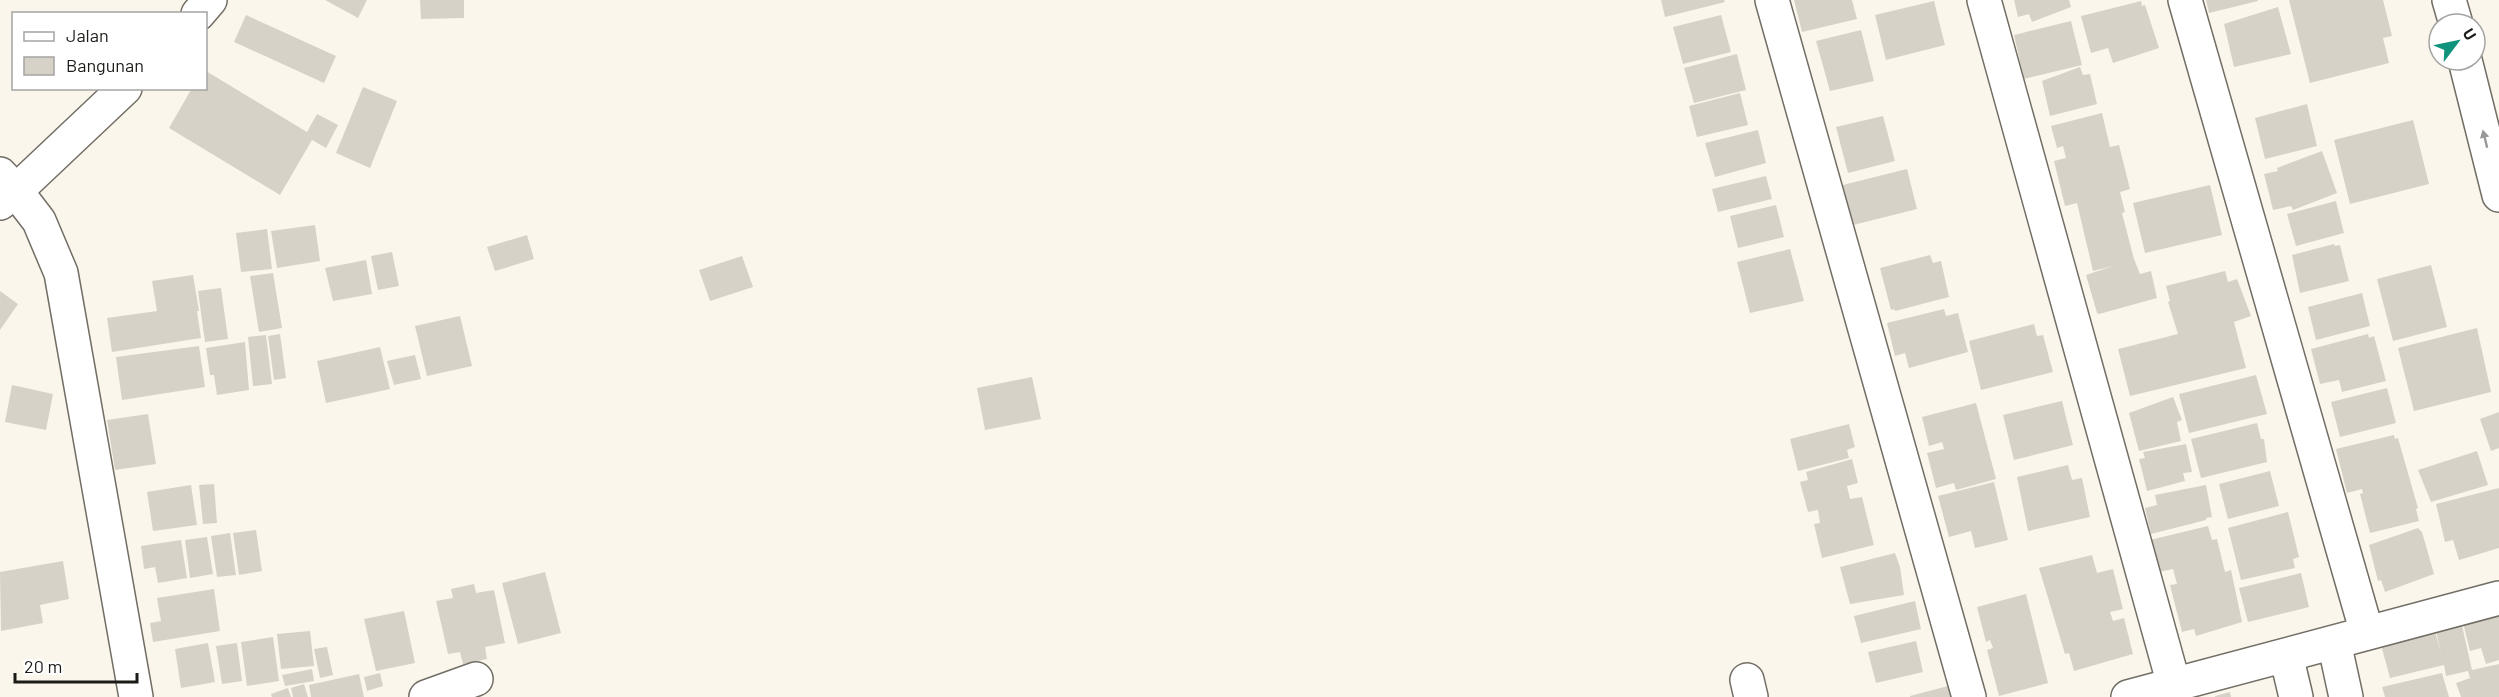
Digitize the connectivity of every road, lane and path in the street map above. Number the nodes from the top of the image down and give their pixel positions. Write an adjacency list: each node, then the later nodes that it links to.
1 (210, 0): 5 (street)
2 (1772, 0): 18 (street)
3 (1984, 0): 15 (street)
4 (2185, 0): 11 (street)
5 (200, 12)
6 (2468, 72): 9 (street, one-way to 6)
7 (123, 90): 8 (street)
8 (5, 189): 16 (street)
9 (2499, 195)
10 (2499, 598): 11 (street)
11 (2367, 633): 12 (street)
12 (2334, 642): 13 (street); 21 (street)
13 (2286, 655): 15 (street); 20 (street)
14 (476, 679): 17 (street)
15 (2175, 685): 19 (street)
16 (136, 697)
17 (426, 697)
18 (1969, 697)
19 (2128, 697)
20 (2296, 697)
21 (2346, 697)

